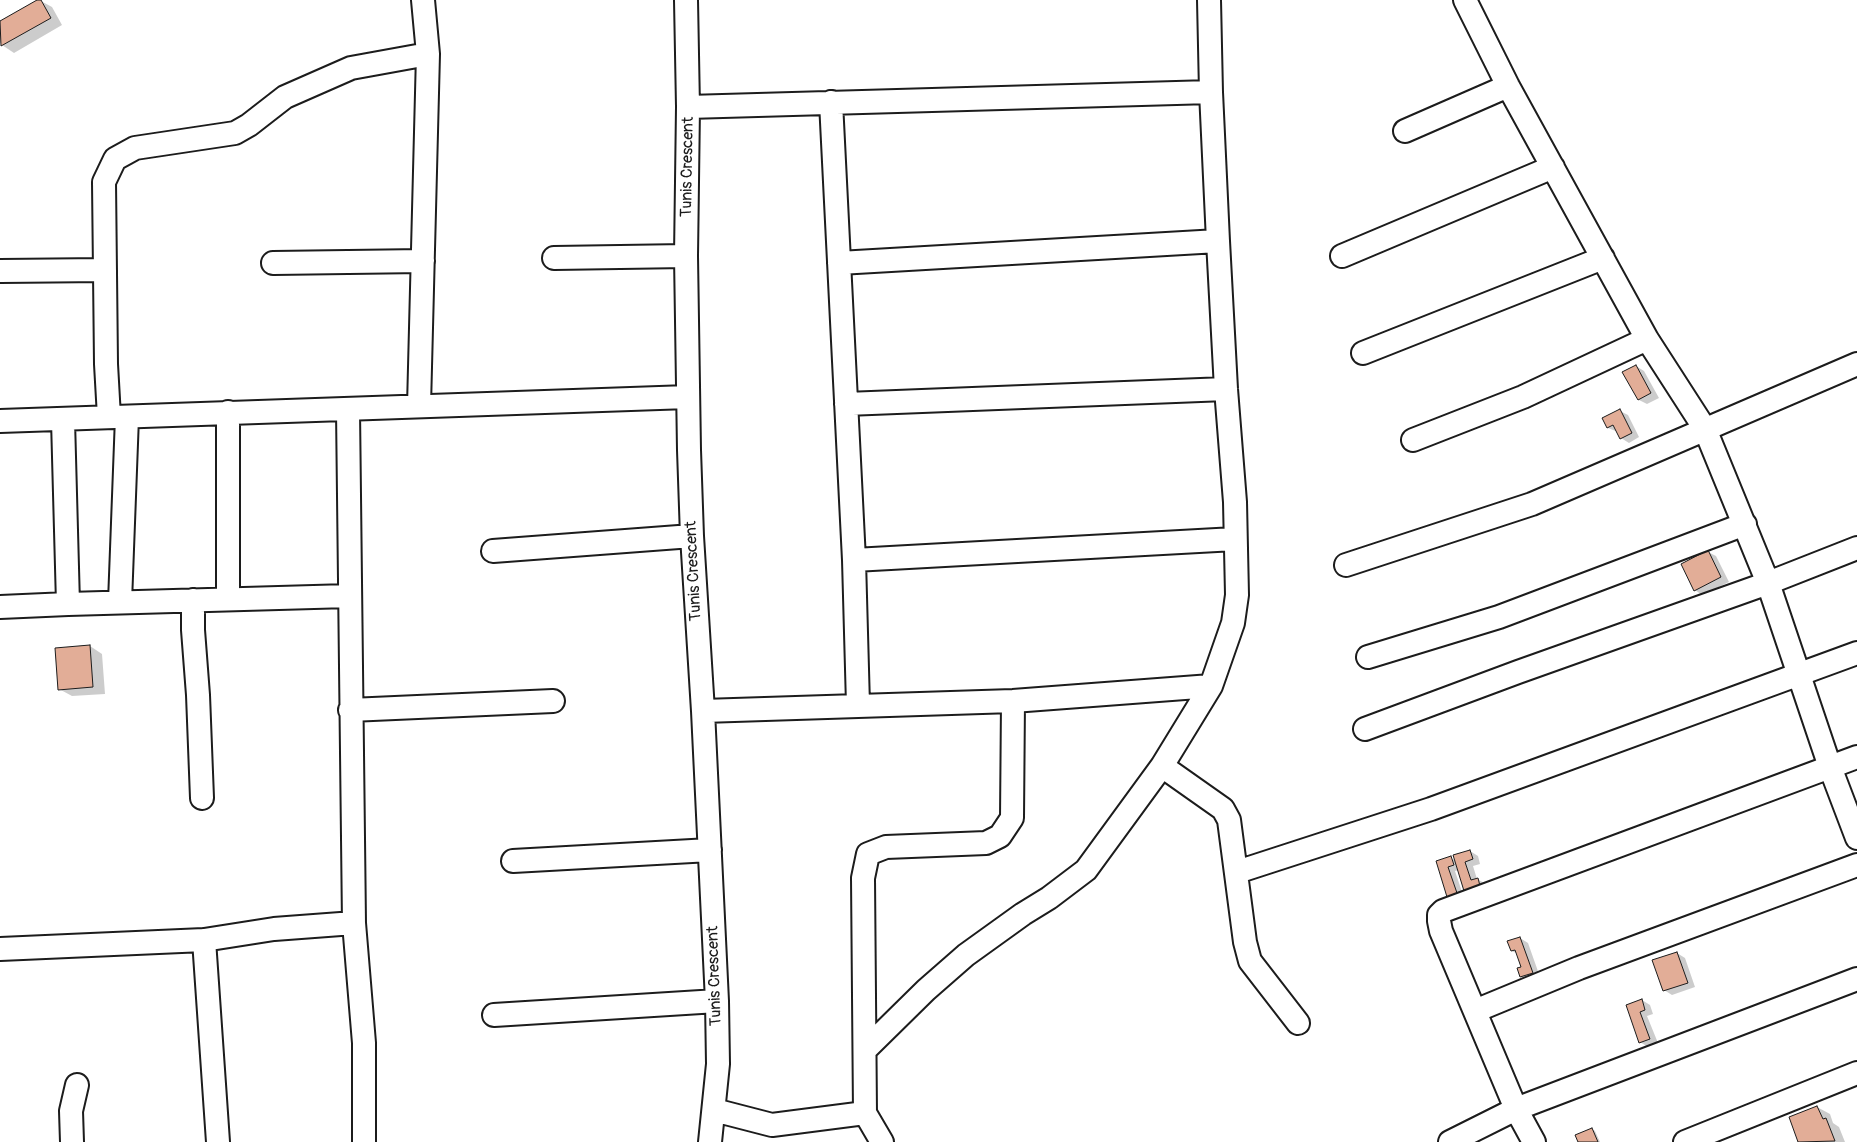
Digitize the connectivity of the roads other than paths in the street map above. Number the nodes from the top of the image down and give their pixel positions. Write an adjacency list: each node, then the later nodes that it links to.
1 (423, 0): 5 (street)
2 (686, 0): 9 (street, Tunis Crescent)
3 (1209, 0): 7 (street)
4 (1465, 0): 6 (street)
5 (428, 54): 17 (street); 20 (street)
6 (1508, 86): 10 (street); 11 (street)
7 (1210, 92): 8 (street); 12 (street)
8 (831, 102): 9 (street); 18 (street)
9 (688, 107): 13 (street, Tunis Crescent)
10 (1406, 130)
11 (1553, 168): 14 (street); 16 (street)
12 (1218, 241): 18 (street); 25 (street)
13 (686, 256): 15 (street); 26 (street, Tunis Crescent)
14 (1342, 256)
15 (554, 258)
16 (1603, 258): 22 (street); 23 (street)
17 (423, 261): 19 (street); 28 (street)
18 (839, 263): 27 (street)
19 (273, 264)
20 (105, 270): 21 (street); 31 (street)
21 (0, 271)
22 (1647, 338): 34 (street); 35 (street)
23 (1364, 353)
24 (1857, 364): 34 (street)
25 (1226, 389): 27 (street); 38 (street)
26 (688, 397): 28 (street); 37 (street, Tunis Crescent)
27 (846, 404): 41 (street)
28 (419, 406): 29 (street)
29 (348, 410): 30 (street); 44 (street)
30 (228, 412): 31 (street); 45 (street)
31 (118, 417): 32 (street); 47 (street)
32 (63, 420): 33 (street); 48 (street)
33 (0, 421)
34 (1705, 429): 36 (street); 42 (street)
35 (1413, 440)
36 (1745, 524): 43 (street); 51 (street)
37 (692, 536): 40 (street); 58 (street, Tunis Crescent)
38 (1235, 540): 41 (street); 53 (street)
39 (1857, 548): 43 (street)
40 (493, 551)
41 (854, 560): 56 (street)
42 (1346, 565)
43 (1768, 583): 52 (street); 59 (street)
44 (349, 596): 45 (street); 57 (street)
45 (228, 599): 46 (street)
46 (193, 600): 47 (street); 63 (street)
47 (120, 602): 48 (street)
48 (68, 604): 49 (street)
49 (0, 607)
50 (1857, 653): 52 (street)
51 (1368, 657)
52 (1799, 673): 62 (street); 68 (street)
53 (1211, 686): 55 (street); 61 (street)
54 (553, 701): 57 (street)
55 (1014, 701): 56 (street); 77 (street)
56 (858, 705): 58 (street)
57 (350, 710): 69 (street)
58 (703, 711): 65 (street, Tunis Crescent)
59 (1365, 729)
60 (1857, 757): 62 (street)
61 (1162, 766): 68 (street); 77 (street)
62 (1830, 767): 64 (street); 74 (street)
63 (202, 798)
64 (1857, 838)
65 (710, 850): 66 (street); 73 (street, Tunis Crescent)
66 (512, 861)
67 (1857, 865): 74 (street)
68 (1236, 872): 76 (street)
69 (354, 923): 70 (street); 86 (street)
70 (204, 940): 71 (street); 85 (street)
71 (0, 949)
72 (1857, 979): 80 (street)
73 (717, 1001): 75 (street); 81 (street, Tunis Crescent)
74 (1475, 1011): 80 (street)
75 (494, 1015)
76 (1298, 1023)
77 (865, 1050): 82 (street)
78 (1857, 1073): 91 (street)
79 (77, 1085): 84 (street)
80 (1516, 1109): 89 (street); 90 (street)
81 (714, 1110): 83 (street); 87 (street, Tunis Crescent)
82 (865, 1114): 83 (street); 88 (street)
83 (775, 1134)
84 (72, 1142)
85 (218, 1142)
86 (364, 1142)
87 (710, 1142)
88 (882, 1142)
89 (1450, 1142)
90 (1534, 1142)
91 (1685, 1142)

